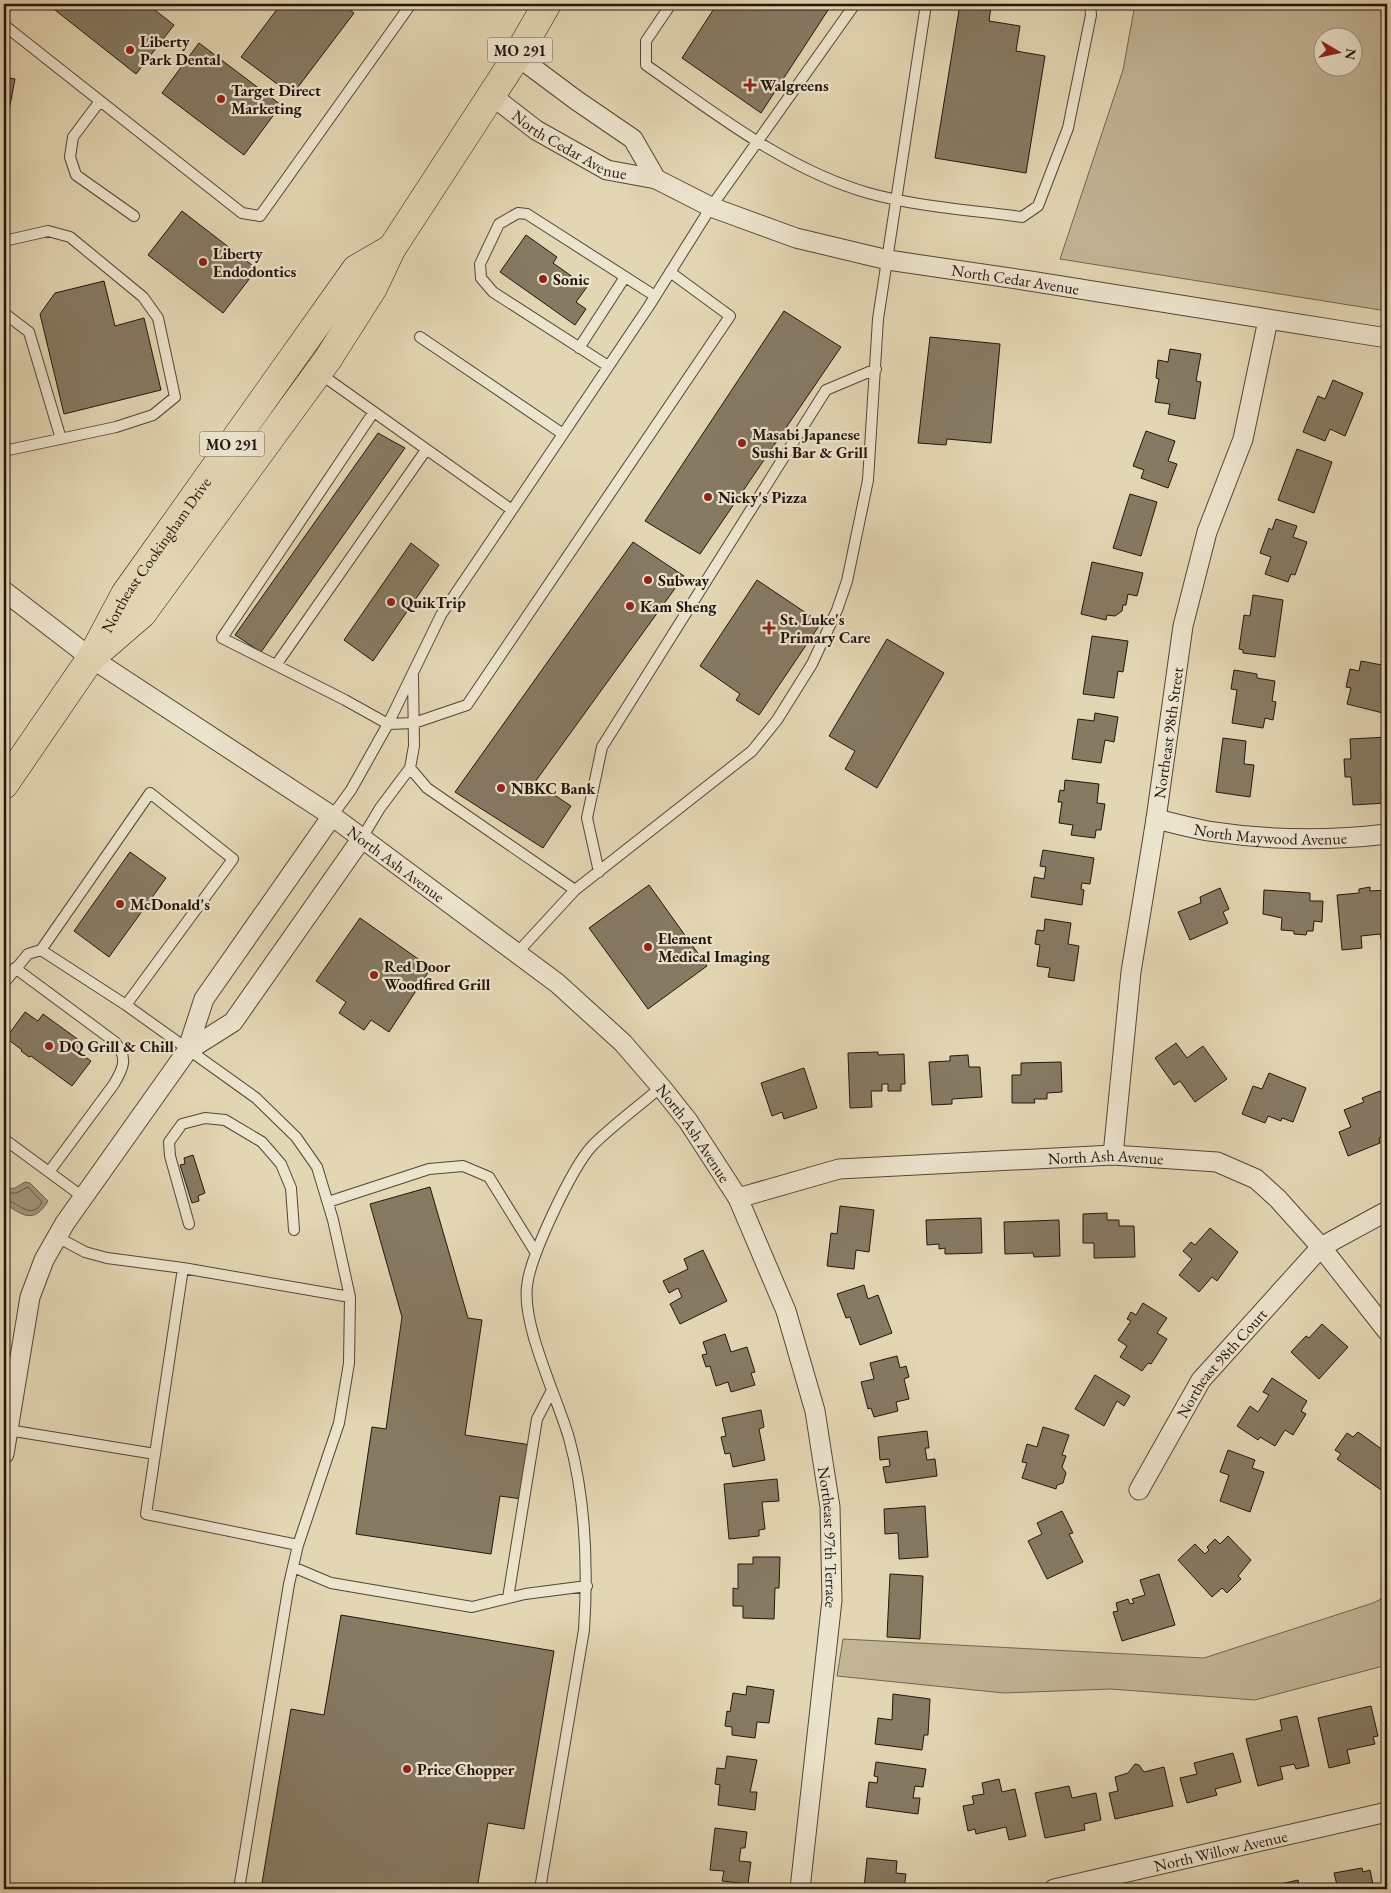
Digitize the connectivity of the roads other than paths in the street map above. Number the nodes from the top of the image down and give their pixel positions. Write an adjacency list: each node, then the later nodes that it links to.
1 (411, 4): 10 (lane)
2 (547, 4): 8 (main road, Northeast Cookingham Drive / MO 291)
3 (671, 4): 11 (lane)
4 (855, 4): 11 (lane)
5 (926, 4): 13 (lane)
6 (1090, 4): 13 (lane)
7 (4, 25): 10 (lane)
8 (517, 56): 9 (main road, Northeast Cookingham Drive / MO 291); 12 (street, North Cedar Avenue)
9 (491, 96): 12 (street, North Cedar Avenue); 17 (main road, Northeast Cookingham Drive / MO 291)
10 (100, 101): 15 (lane)
11 (757, 142): 13 (lane); 14 (lane)
12 (656, 179): 14 (street, North Cedar Avenue)
13 (897, 200): 18 (lane)
14 (711, 207): 18 (street, North Cedar Avenue); 19 (lane)
15 (134, 216)
16 (4, 241): 32 (lane)
17 (392, 248): 29 (main road, Northeast Cookingham Drive / MO 291); 37 (main road, Northeast Cookingham Drive / MO 291)
18 (888, 260): 23 (street, North Cedar Avenue); 28 (lane)
19 (670, 272): 21 (lane); 40 (lane)
20 (625, 277): 21 (lane); 26 (lane); 26 (lane)
21 (655, 296): 27 (lane)
22 (4, 313): 32 (lane)
23 (1268, 320): 25 (street, North Cedar Avenue); 45 (street, Northeast 98th Street)
24 (420, 337): 31 (lane)
25 (1387, 338)
26 (579, 348): 27 (lane)
27 (608, 366): 31 (lane)
28 (876, 369): 48 (lane); 48 (lane)
29 (318, 373): 30 (lane); 37 (main road, Northeast Cookingham Drive / MO 291)
30 (373, 413): 33 (lane); 38 (lane)
31 (563, 434): 35 (lane)
32 (61, 439): 34 (lane)
33 (426, 450): 35 (lane); 38 (lane)
34 (4, 451)
35 (512, 510): 39 (lane)
36 (4, 591): 37 (street, North Ash Avenue)
37 (91, 658): 43 (main road, Northeast Cookingham Drive / MO 291); 44 (street, North Ash Avenue)
38 (276, 665): 41 (lane)
39 (413, 673): 40 (lane); 41 (lane)
40 (414, 723): 41 (lane); 42 (lane)
41 (388, 724): 44 (lane)
42 (410, 768): 47 (lane); 49 (lane)
43 (4, 785)
44 (332, 816): 47 (street, North Ash Avenue); 55 (street)
45 (1156, 819): 46 (street, North Maywood Avenue); 58 (street, Northeast 98th Street)
46 (1387, 834)
47 (362, 838): 51 (street, North Ash Avenue); 55 (street)
48 (599, 872): 49 (lane)
49 (575, 890): 51 (lane)
50 (42, 950): 52 (lane); 54 (lane); 54 (lane)
51 (517, 953): 56 (street, North Ash Avenue)
52 (15, 968): 53 (lane); 59 (lane)
53 (4, 983)
54 (126, 1005): 55 (lane)
55 (187, 1051): 60 (street); 62 (lane)
56 (661, 1087): 61 (street, North Ash Avenue); 68 (lane)
57 (4, 1139): 59 (lane)
58 (1113, 1156): 61 (street, North Ash Avenue); 67 (street, North Ash Avenue)
59 (49, 1172): 60 (lane)
60 (82, 1198): 66 (street)
61 (738, 1198): 85 (street, Northeast 97th Terrace)
62 (328, 1202): 68 (lane); 70 (lane)
63 (1387, 1211): 67 (street)
64 (189, 1224): 65 (lane)
65 (294, 1230)
66 (57, 1237): 69 (lane); 73 (street)
67 (1321, 1247): 71 (street, North Ash Avenue); 76 (street, Northeast 98th Court)
68 (536, 1253): 72 (lane)
69 (183, 1268): 70 (lane); 75 (lane)
70 (350, 1297): 77 (lane)
71 (1387, 1331)
72 (552, 1390): 79 (lane); 80 (lane)
73 (8, 1430): 74 (street); 75 (lane)
74 (4, 1454)
75 (155, 1454): 77 (lane)
76 (1139, 1490)
77 (298, 1545): 78 (lane)
78 (293, 1567): 80 (lane); 83 (lane)
79 (587, 1586): 80 (lane); 84 (lane)
80 (508, 1598)
81 (1387, 1812): 82 (street, North Willow Avenue)
82 (1086, 1886): 86 (street, North Willow Avenue)
83 (239, 1889)
84 (540, 1889)
85 (800, 1889)
86 (1054, 1889)

